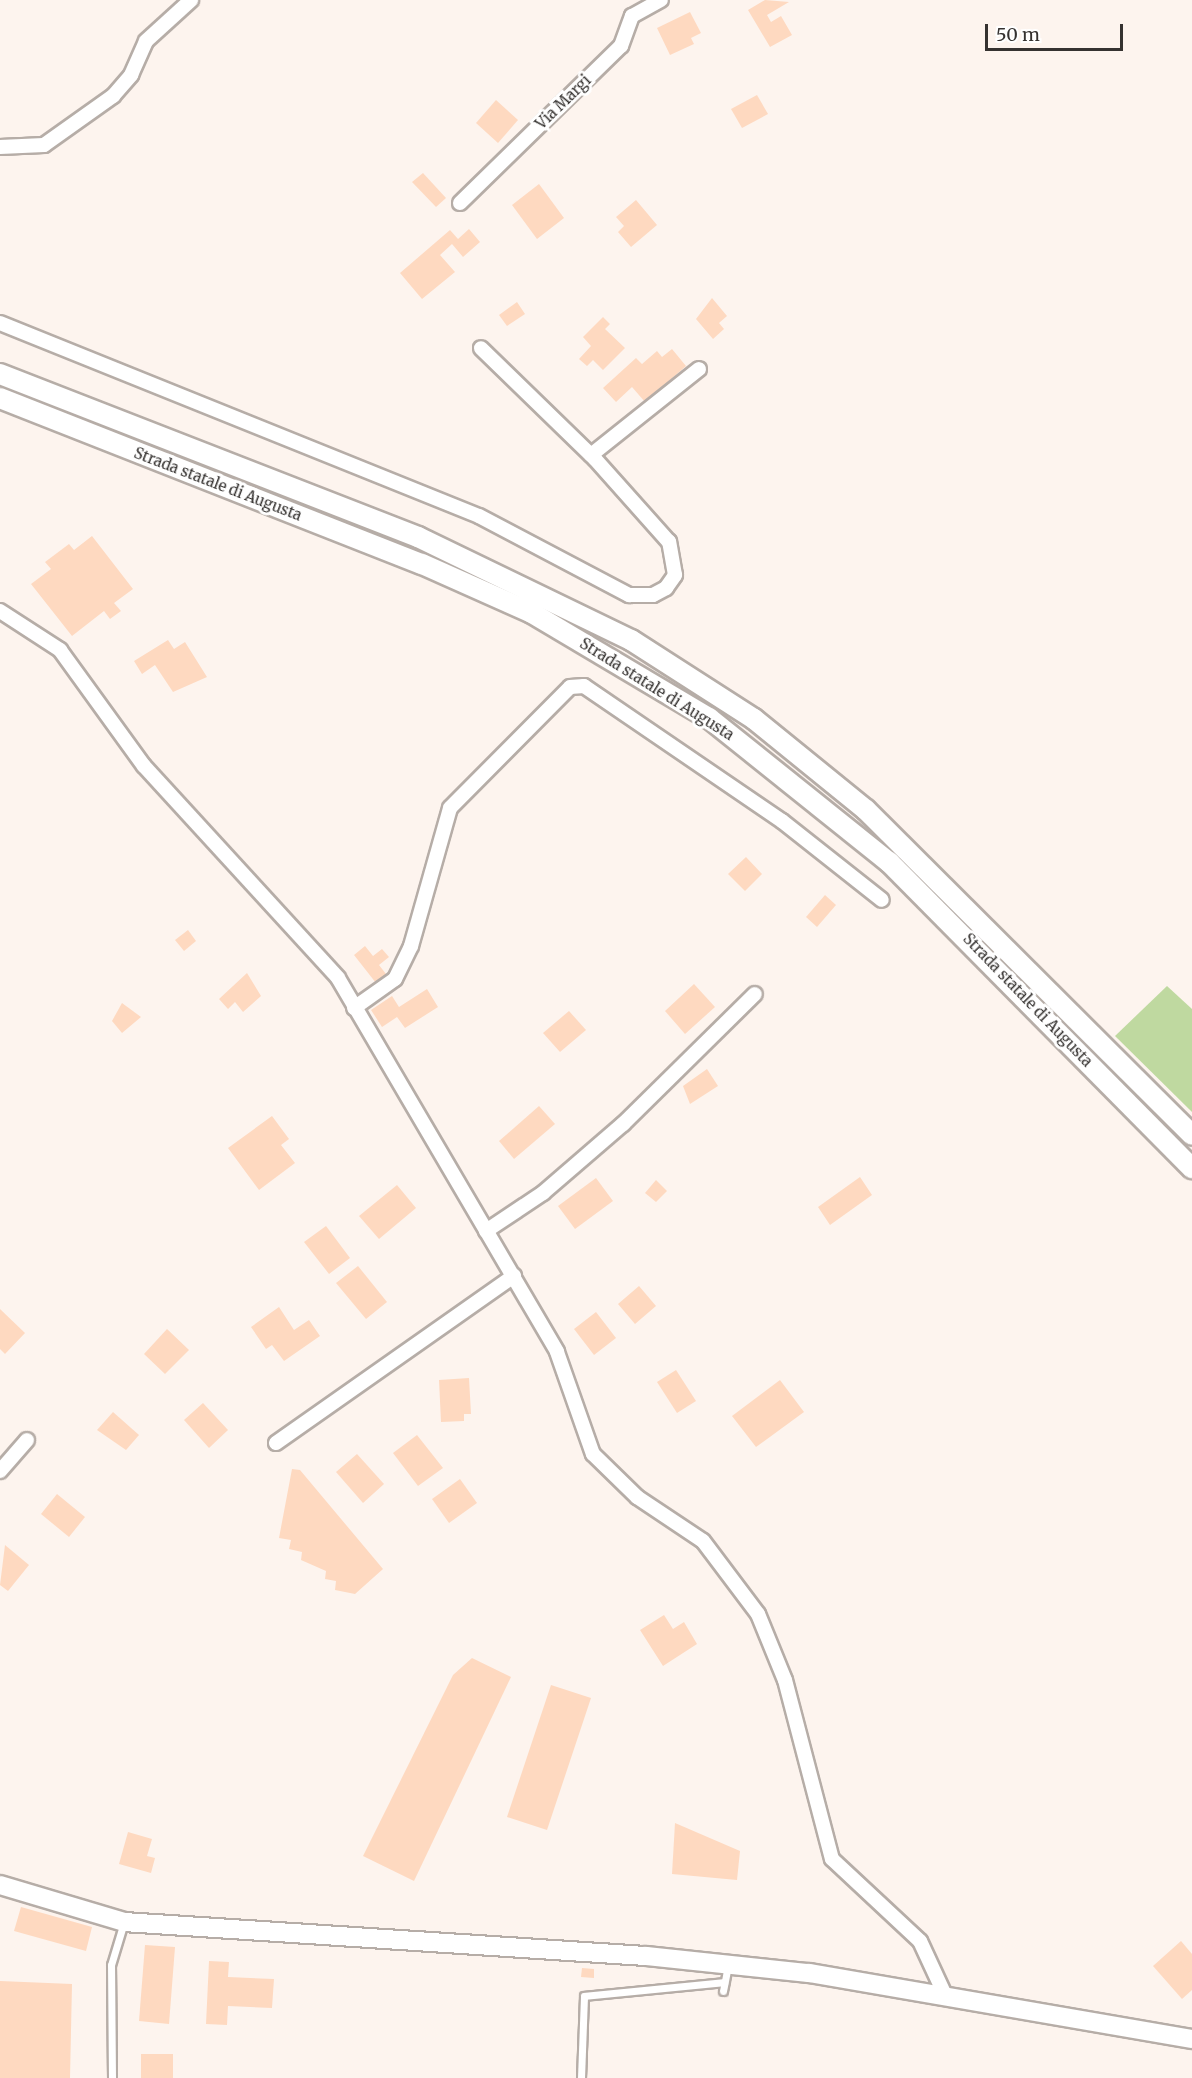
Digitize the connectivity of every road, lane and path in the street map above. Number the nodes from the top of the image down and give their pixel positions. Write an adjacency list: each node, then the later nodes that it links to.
1 (191, 0): 3 (street)
2 (661, 0): 4 (street, Via Margi)
3 (0, 147)
4 (459, 203)
5 (0, 323): 10 (street)
6 (481, 348): 10 (street)
7 (699, 369): 10 (street)
8 (0, 374): 15 (main road, Strada statale di Augusta)
9 (0, 398): 16 (main road, Strada statale di Augusta)
10 (591, 455)
11 (0, 611): 14 (street)
12 (882, 900): 14 (street)
13 (755, 994): 17 (street)
14 (354, 1008): 17 (street)
15 (1192, 1135)
16 (1192, 1168)
17 (486, 1231): 18 (street)
18 (514, 1276): 20 (street); 26 (street)
19 (27, 1440): 21 (street)
20 (276, 1443)
21 (0, 1471)
22 (0, 1885): 23 (street)
23 (124, 1922): 24 (street); 28 (lane)
24 (726, 1973): 25 (lane); 26 (street); 29 (lane)
25 (723, 1990)
26 (944, 1993): 27 (street)
27 (1192, 2040)
28 (112, 2078)
29 (580, 2078)

